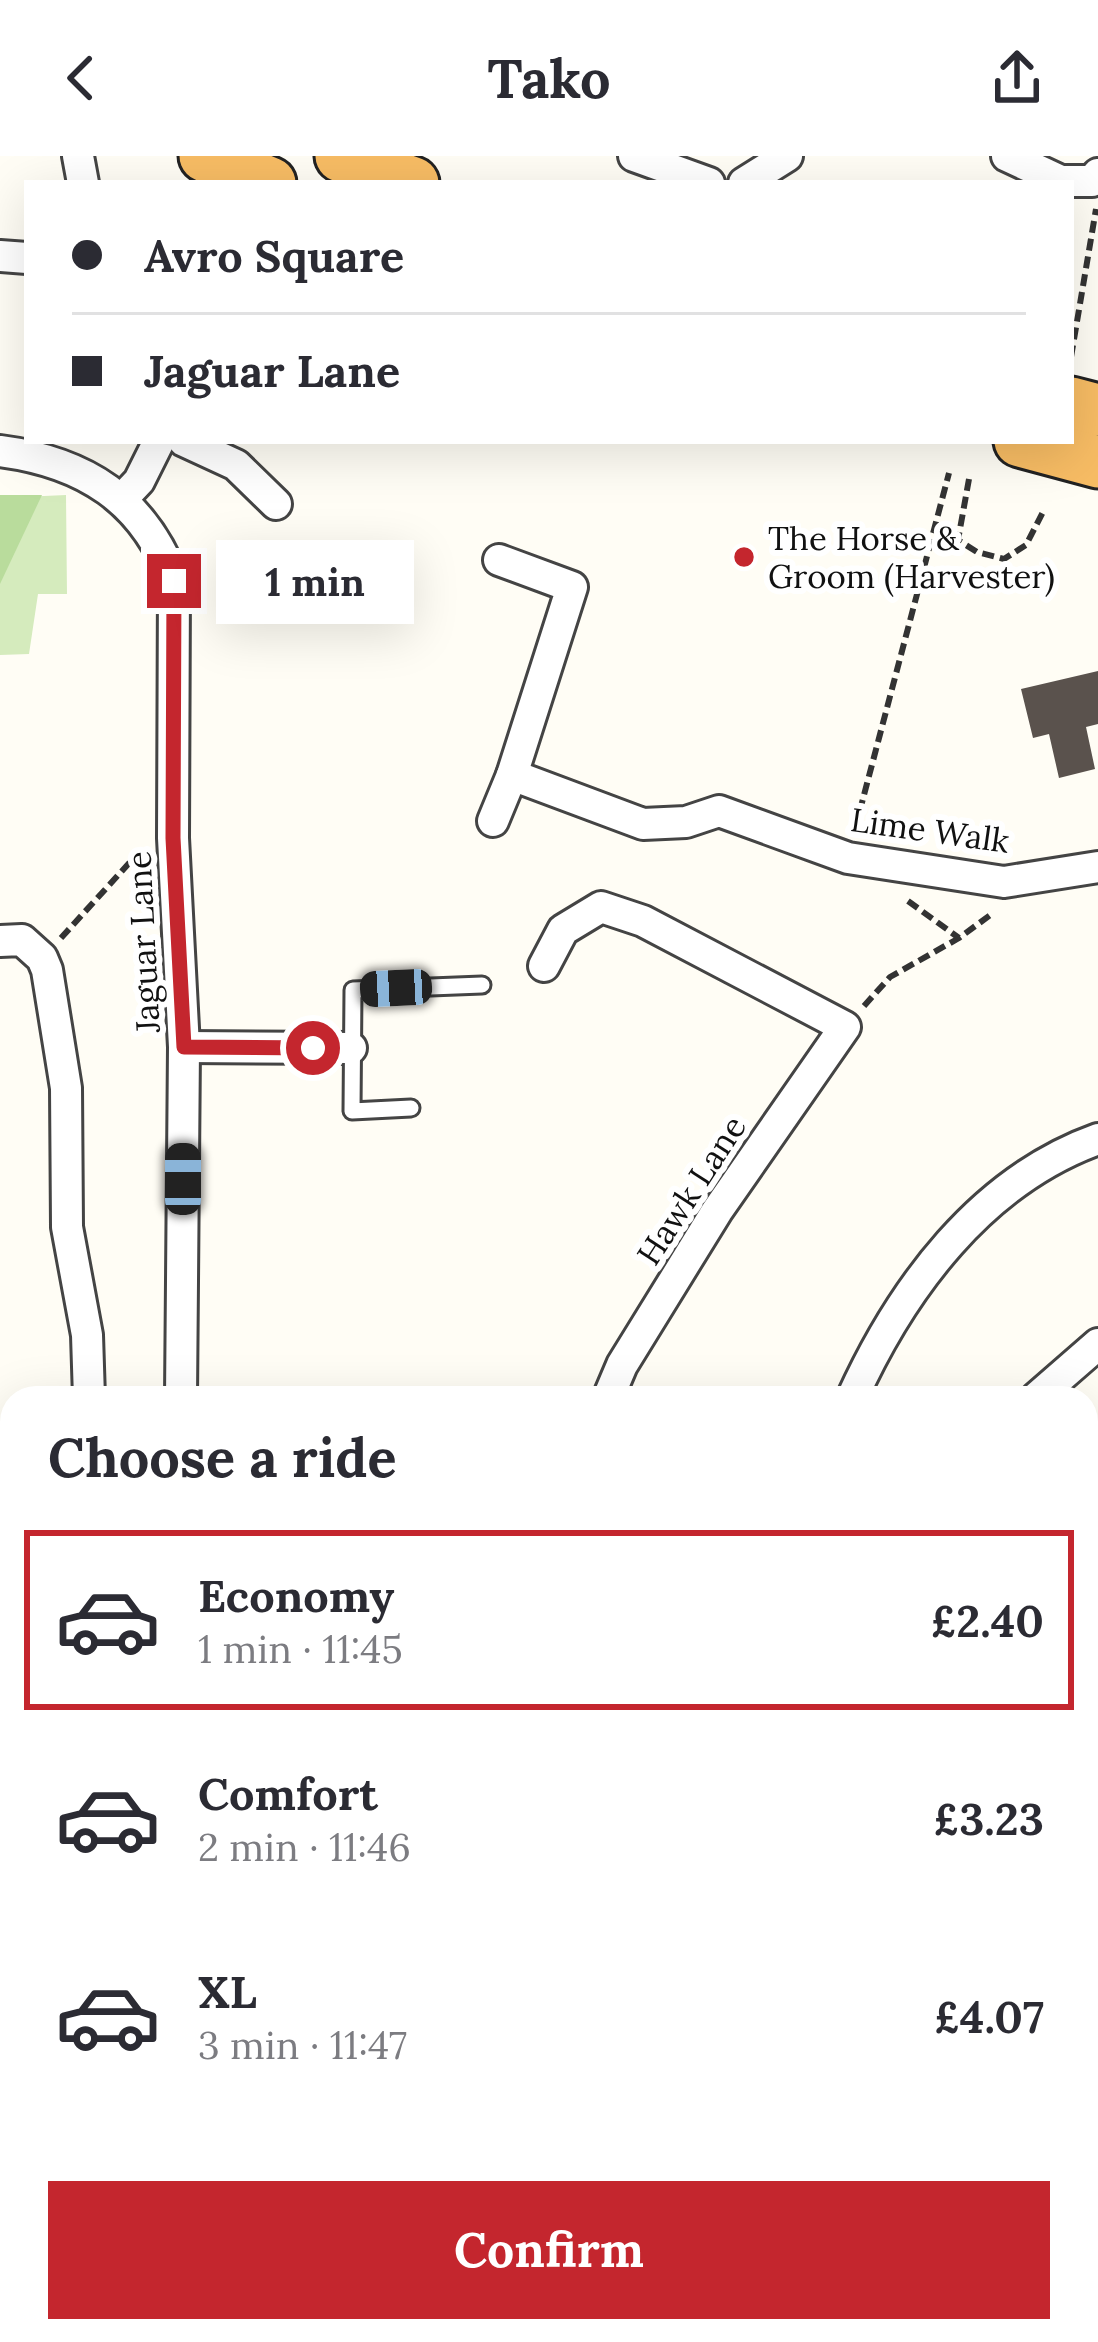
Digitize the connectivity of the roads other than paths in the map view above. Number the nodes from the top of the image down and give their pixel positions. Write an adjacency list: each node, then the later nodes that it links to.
1 (205, 156): 6 (highway)
2 (341, 156): 7 (highway)
3 (634, 156): 8 (street)
4 (787, 156): 9 (street)
5 (1007, 156): 10 (street)
6 (263, 180)
7 (405, 180)
8 (701, 180)
9 (749, 180)
10 (1058, 180)
11 (1074, 375): 12 (highway)
12 (1098, 410)
13 (158, 444): 18 (street)
14 (190, 444): 19 (street)
15 (1032, 444): 17 (highway)
16 (0, 452): 18 (street, Jaguar Lane)
17 (1098, 461)
18 (122, 499): 27 (street, Jaguar Lane)
19 (276, 504)
20 (499, 560): 21 (street)
21 (512, 776): 22 (street); 23 (street, Lime Walk)
22 (493, 821)
23 (1098, 867)
24 (0, 940): 32 (street)
25 (544, 966): 34 (street, Hawk Lane)
26 (482, 985): 28 (lane)
27 (184, 1047): 28 (street); 33 (street, Jaguar Lane)
28 (351, 1048): 29 (lane)
29 (410, 1108)
30 (1098, 1139): 35 (street)
31 (1098, 1344): 36 (street)
32 (89, 1386)
33 (182, 1386)
34 (613, 1386)
35 (857, 1386)
36 (1050, 1386)

